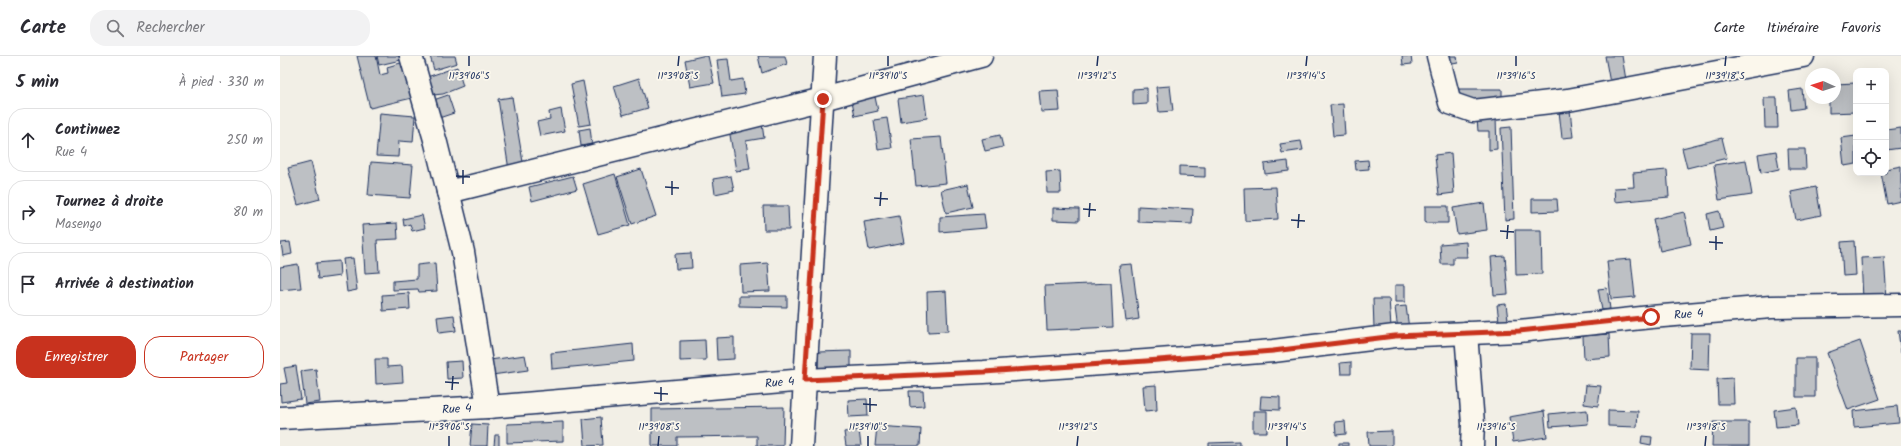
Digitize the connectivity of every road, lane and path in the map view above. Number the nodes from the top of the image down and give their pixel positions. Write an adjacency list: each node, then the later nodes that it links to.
1 (411, 56): 7 (street)
2 (826, 56): 6 (street)
3 (980, 56): 6 (street)
4 (1438, 56): 5 (street)
5 (1803, 56)
6 (823, 99): 7 (street); 10 (street)
7 (448, 192): 11 (street)
8 (1901, 305): 9 (street, Rue 4)
9 (1466, 333): 10 (street, Rue 4); 14 (street)
10 (805, 380): 11 (street, Rue 4); 13 (street)
11 (488, 407): 12 (street, Rue 4)
12 (280, 418)
13 (801, 446)
14 (1472, 446)

